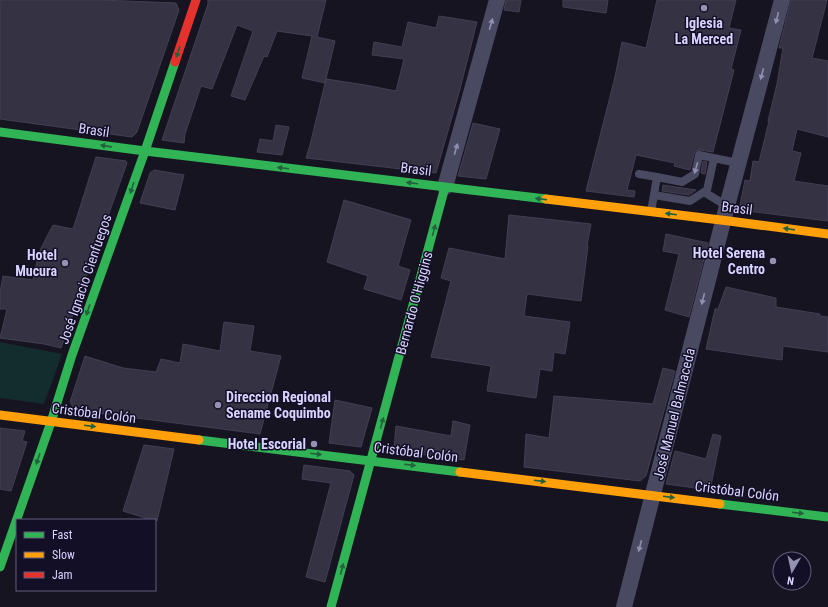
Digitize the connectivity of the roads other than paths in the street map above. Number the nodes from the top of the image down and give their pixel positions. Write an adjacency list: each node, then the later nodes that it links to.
1 (196, 0): 5 (street, José Ignacio Cienfuegos, one-way to 5)
2 (497, 0): 10 (street, Bernardo O'Higgins, one-way to 2)
3 (782, 0): 7 (street, José Manuel Balmaceda, one-way to 7)
4 (0, 132): 5 (street, Brasil, one-way to 4)
5 (145, 151): 10 (street, Brasil, one-way to 5); 19 (street, José Ignacio Cienfuegos, one-way to 19)
6 (714, 158): 7 (lane); 9 (lane, one-way to 9); 11 (lane)
7 (738, 163): 15 (street, José Manuel Balmaceda)
8 (639, 174): 9 (lane)
9 (657, 177): 12 (lane)
10 (445, 187): 14 (street, Brasil, one-way to 10); 20 (street, Bernardo O'Higgins, one-way to 10)
11 (704, 192): 13 (lane); 15 (lane)
12 (654, 195): 13 (lane); 14 (lane)
13 (690, 201): 16 (lane)
14 (651, 212): 16 (street, Brasil, one-way to 14)
15 (725, 213): 16 (street, Brasil); 17 (street, Brasil, one-way to 15); 21 (street, José Manuel Balmaceda, one-way to 21)
16 (699, 217)
17 (828, 234)
18 (0, 415): 19 (street, Cristóbal Colón)
19 (51, 422): 20 (street, Cristóbal Colón, one-way to 20); 23 (street, José Ignacio Cienfuegos, one-way to 23)
20 (372, 460): 21 (street, Cristóbal Colón, one-way to 21); 26 (street, Bernardo O'Higgins, one-way to 20)
21 (654, 495): 22 (street, Cristóbal Colón, one-way to 22); 27 (street, José Manuel Balmaceda, one-way to 27)
22 (828, 517)
23 (17, 519)
24 (16, 522): 25 (street, José Ignacio Cienfuegos, one-way to 25)
25 (0, 567)
26 (331, 607)
27 (624, 607)

